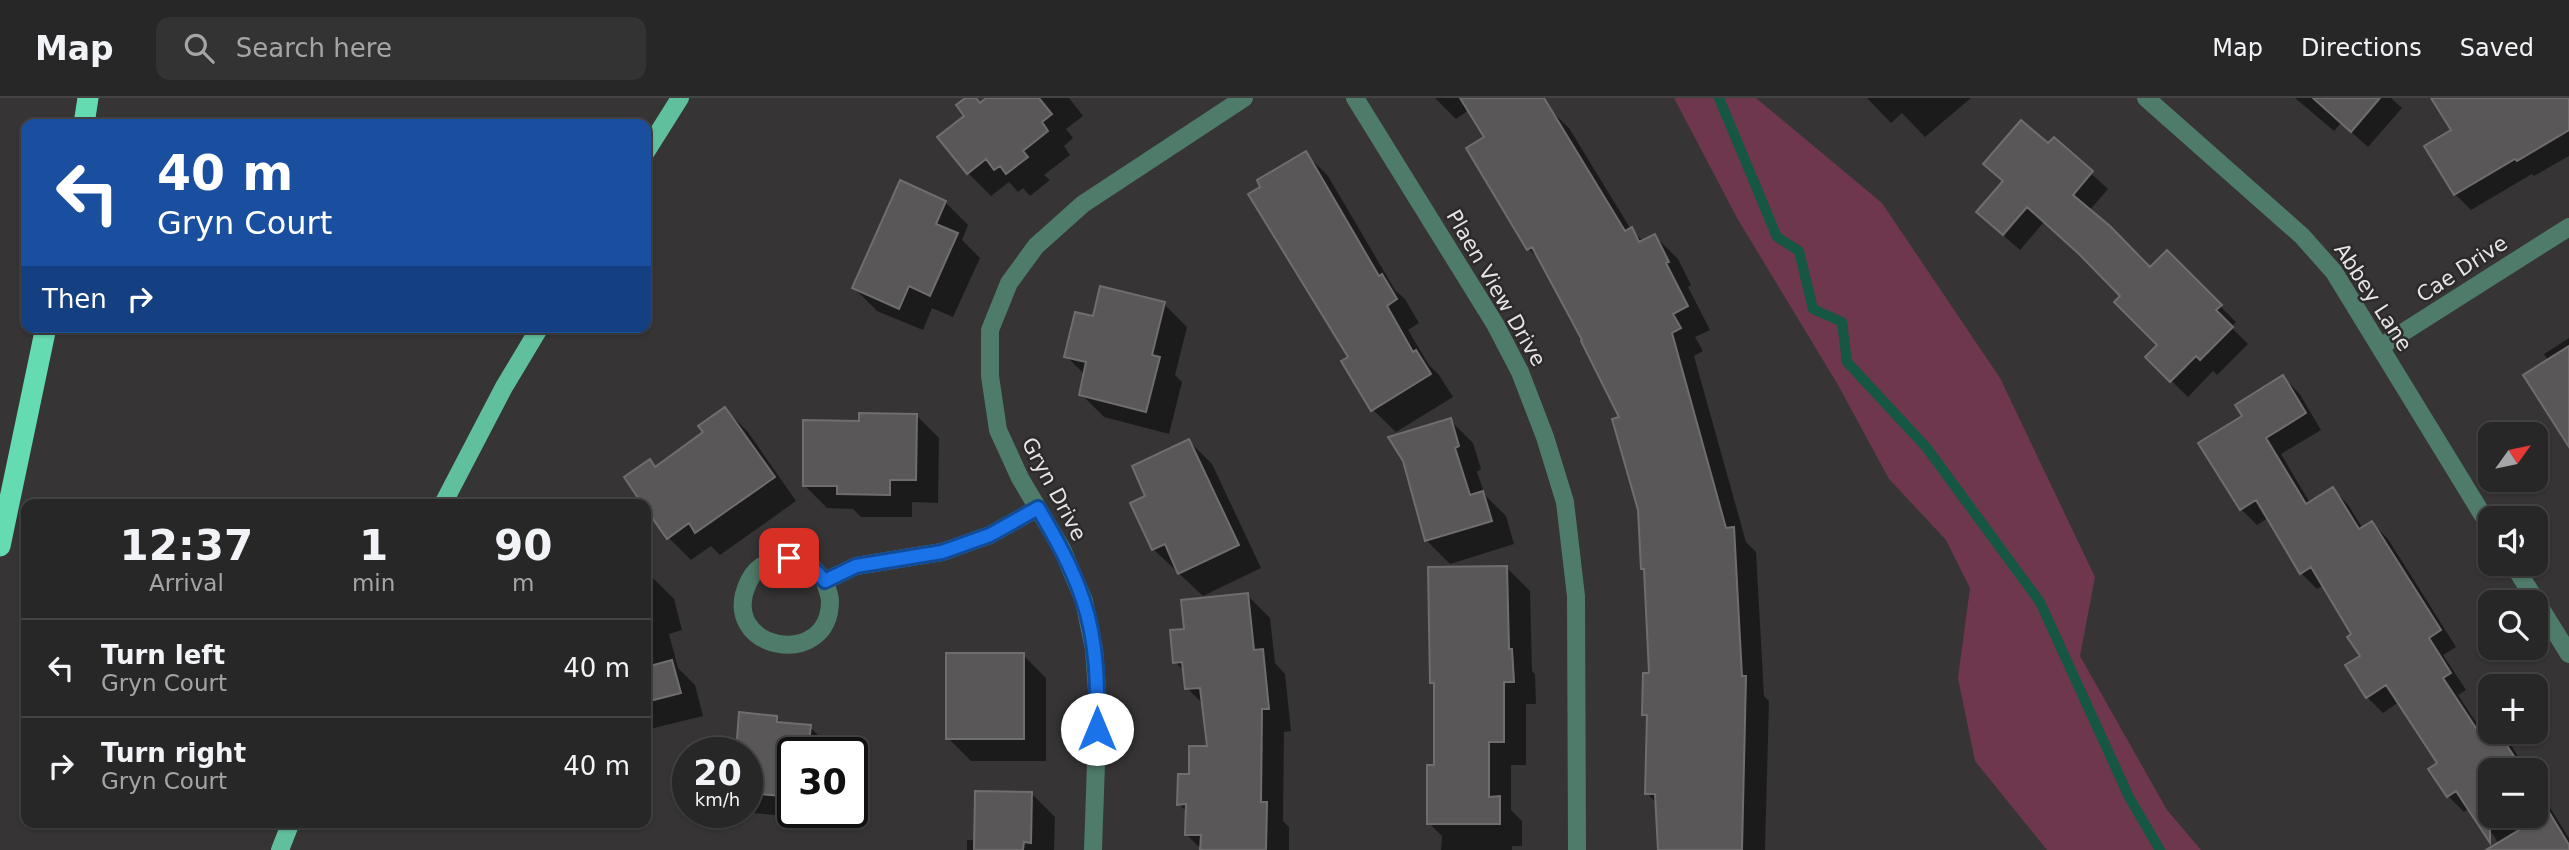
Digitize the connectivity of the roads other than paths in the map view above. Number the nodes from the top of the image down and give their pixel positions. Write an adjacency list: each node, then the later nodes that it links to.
1 (88, 98): 6 (highway)
2 (680, 98): 7 (main road)
3 (1244, 98): 13 (street, Gryn Drive)
4 (1355, 98): 22 (street, Plaen View Drive)
5 (2146, 98): 11 (street, Abbey Lane)
6 (85, 119)
7 (651, 144)
8 (2569, 227): 11 (street, Cae Drive)
9 (45, 333): 15 (highway)
10 (536, 333): 12 (main road)
11 (2379, 347): 14 (street, Abbey Lane)
12 (446, 499)
13 (1038, 508): 17 (street); 21 (street, Gryn Drive)
14 (2478, 508)
15 (0, 547)
16 (2520, 576): 18 (street)
17 (825, 581): 17 (street)
18 (2569, 654)
19 (289, 828): 20 (main road)
20 (280, 850)
21 (1093, 850)
22 (1577, 850)

